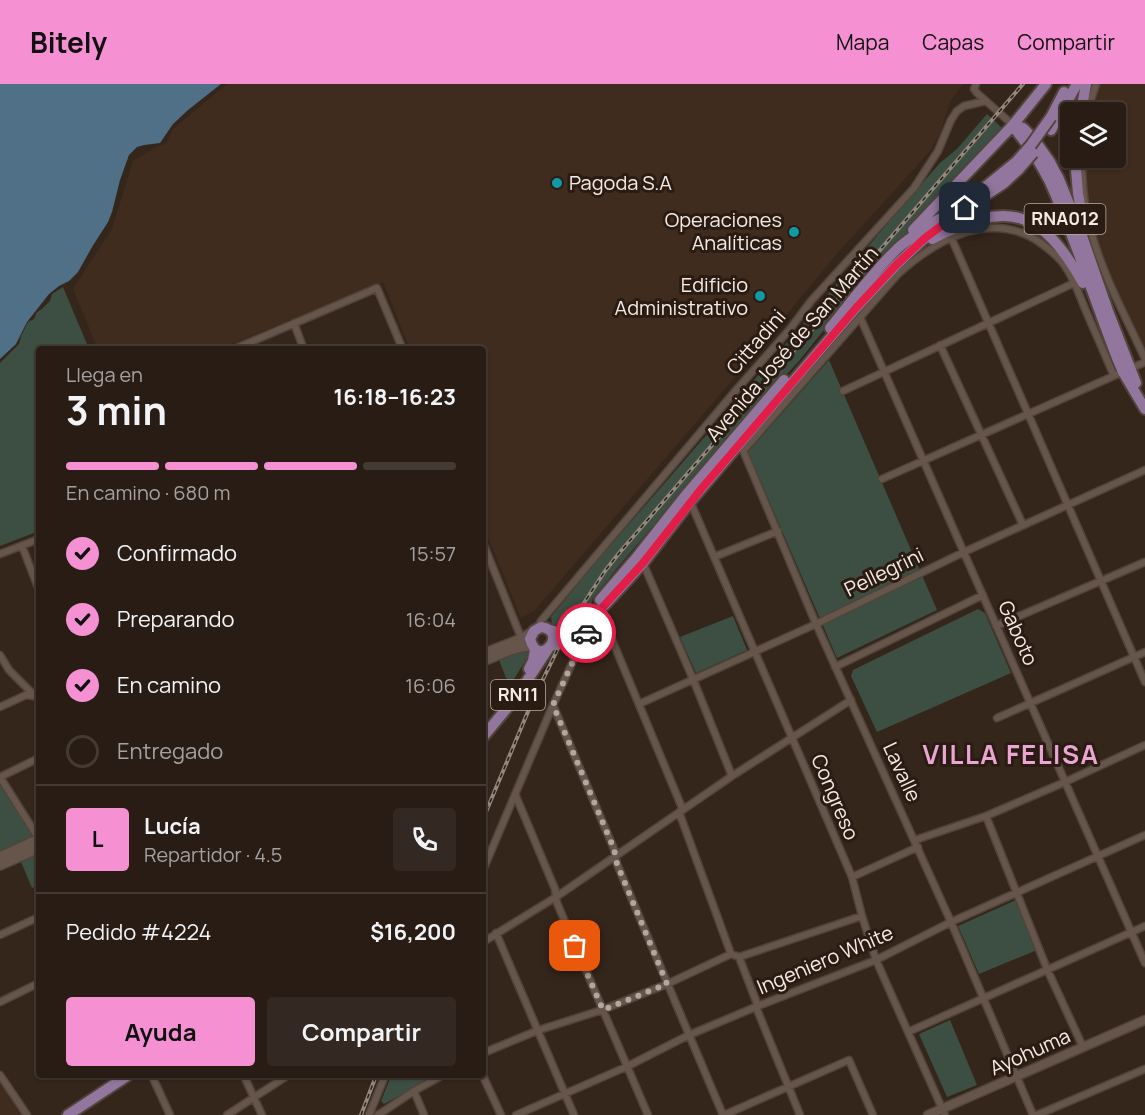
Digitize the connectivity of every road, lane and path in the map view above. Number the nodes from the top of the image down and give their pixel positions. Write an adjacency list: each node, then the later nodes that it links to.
1 (976, 84): 7 (street)
2 (1046, 84): 10 (main road)
3 (1069, 84): 11 (main road, Avenida José de San Martín, bridge)
4 (1077, 84): 11 (main road, Avenida José de San Martín, bridge)
5 (1086, 84): 8 (main road)
6 (1096, 84): 9 (street)
7 (986, 101): 10 (street); 54 (street, Cittadini)
8 (1083, 102)
9 (1090, 102)
10 (1013, 125): 16 (main road, RNA012); 17 (main road); 20 (main road, RNA012)
11 (1017, 165): 15 (main road, Avenida José de San Martín); 17 (main road, Avenida José de San Martín)
12 (1076, 168): 16 (main road)
13 (1083, 168): 27 (street)
14 (951, 237): 18 (street); 19 (street); 22 (street)
15 (913, 249): 20 (main road); 34 (main road, Avenida José de San Martín)
16 (1092, 268): 29 (main road, RNA012)
17 (878, 269): 38 (main road, Avenida José de San Martín)
18 (1074, 283): 22 (street); 29 (street)
19 (860, 317): 28 (street, Gaboto); 34 (street)
20 (1102, 320): 29 (main road, RNA012)
21 (294, 323): 24 (street); 25 (street); 26 (street)
22 (989, 323): 23 (street); 32 (street)
23 (940, 345): 28 (street); 33 (street)
24 (241, 346)
25 (303, 346)
26 (401, 346)
27 (1145, 361): 29 (street)
28 (884, 372): 30 (street); 35 (street, Gaboto)
29 (1123, 372): 31 (main road, RNA012); 32 (street)
30 (843, 391)
31 (1145, 406)
32 (1028, 414): 33 (street); 39 (street)
33 (981, 435): 35 (street); 40 (street)
34 (741, 447): 38 (main road, Avenida José de San Martín); 41 (street, Lavalle)
35 (923, 460): 37 (street); 45 (street, Gaboto)
36 (1145, 470): 39 (street, Pellegrini)
37 (882, 479)
38 (687, 499): 47 (street, Congreso); 49 (main road, Avenida José de San Martín); 60 (main road, Avenida José de San Martín)
39 (1068, 505): 40 (street, Pellegrini); 50 (street)
40 (1023, 525): 45 (street, Pellegrini)
41 (778, 531): 47 (street); 56 (street, Lavalle)
42 (36, 540): 43 (street)
43 (22, 546): 46 (street); 51 (street)
44 (486, 550): 62 (street)
45 (963, 552): 52 (street, Gaboto); 56 (street, Pellegrini)
46 (0, 554)
47 (714, 557): 64 (street, Congreso)
48 (1145, 562): 50 (street)
49 (643, 563): 53 (main road, Avenida José de San Martín); 72 (street)
50 (1101, 581): 57 (street); 68 (street)
51 (36, 582)
52 (982, 595): 57 (street, Gaboto); 71 (street)
53 (600, 610): 55 (main road, Avenida José de San Martín); 58 (street)
54 (549, 612): 59 (street, Cittadini); 60 (street)
55 (590, 624): 58 (street); 61 (main road, Avenida José de San Martín); 69 (street)
56 (816, 624): 64 (street, Pellegrini); 71 (street, Lavalle)
57 (996, 626): 77 (street, Gaboto)
58 (607, 628): 78 (street)
59 (535, 630): 60 (main road); 62 (main road, RN11)
60 (549, 630): 63 (main road)
61 (568, 639): 63 (main road, Avenida José de San Martín); 69 (street)
62 (528, 645): 63 (main road); 66 (main road); 70 (main road); 82 (main road, RN11)
63 (549, 648): 83 (main road, RN11)
64 (754, 652): 72 (street, Pellegrini); 84 (street, Congreso)
65 (1145, 652): 68 (street)
66 (486, 653)
67 (0, 655): 74 (street)
68 (1134, 657): 73 (street); 77 (street)
69 (575, 659): 79 (street)
70 (486, 660)
71 (835, 667): 76 (street, Lavalle)
72 (693, 679): 78 (street, Pellegrini); 87 (street)
73 (1145, 682)
74 (36, 696)
75 (36, 698): 80 (street)
76 (851, 700): 84 (street); 96 (street, Lavalle)
77 (1030, 703): 81 (street); 89 (street, Gaboto)
78 (639, 704): 91 (street)
79 (553, 705): 90 (street); 100 (street)
80 (0, 707)
81 (997, 718)
82 (486, 723)
83 (486, 733)
84 (792, 738): 87 (street); 104 (street, Congreso)
85 (1145, 745): 89 (street)
86 (36, 759): 88 (street)
87 (732, 776): 91 (street)
88 (0, 777): 93 (street)
89 (1065, 782): 92 (street); 101 (street, Gaboto)
90 (515, 794): 102 (street); 106 (street)
91 (681, 811): 100 (street); 115 (street)
92 (986, 816): 96 (street); 105 (street)
93 (36, 834)
94 (1145, 835): 101 (street, Ingeniero White)
95 (36, 840): 99 (main road)
96 (915, 840): 97 (street, Lavalle)
97 (918, 847): 104 (street); 109 (street, Lavalle)
98 (36, 849): 103 (main road)
99 (0, 857)
100 (615, 857): 106 (street); 121 (street)
101 (1098, 857): 105 (street, Ingeniero White); 111 (street, Gaboto)
102 (486, 863)
103 (0, 866)
104 (852, 877): 107 (street, Congreso)
105 (1017, 893): 109 (street, Ingeniero White); 119 (street)
106 (556, 897): 112 (street); 125 (street)
107 (862, 916): 116 (street); 117 (street, Congreso)
108 (36, 918): 113 (street)
109 (951, 921): 117 (street, Ingeniero White); 122 (street, Lavalle)
110 (1145, 926): 111 (street)
111 (1131, 932): 118 (street, Gaboto); 119 (street)
112 (496, 933): 114 (street); 127 (street)
113 (0, 935)
114 (486, 940)
115 (731, 954): 116 (street); 121 (street)
116 (739, 957): 124 (street)
117 (876, 960): 124 (street, Ingeniero White); 128 (street, Congreso)
118 (1145, 963)
119 (1047, 969): 122 (street); 130 (street)
120 (36, 984): 123 (street)
121 (667, 984): 125 (street); 129 (street)
122 (983, 998): 128 (street); 135 (street, Lavalle)
123 (0, 1002)
124 (757, 1006): 129 (street, Ingeniero White); 144 (street)
125 (603, 1010): 127 (street); 132 (street)
126 (1145, 1020): 130 (street, Ayohuma)
127 (539, 1030): 131 (street); 146 (street)
128 (908, 1032): 148 (street, Congreso)
129 (689, 1035): 132 (street, Ingeniero White); 162 (street)
130 (1083, 1047): 135 (street, Ayohuma)
131 (486, 1052)
132 (626, 1067): 146 (street, Ingeniero White); 161 (street)
133 (1145, 1068): 166 (street)
134 (0, 1075): 150 (street)
135 (1016, 1077): 148 (street, Ayohuma); 166 (street, Lavalle)
136 (124, 1078): 151 (main road)
137 (135, 1078): 152 (main road)
138 (153, 1078): 153 (street)
139 (245, 1078): 147 (street)
140 (284, 1078): 147 (street)
141 (384, 1078): 156 (street)
142 (437, 1078): 145 (street)
143 (484, 1078): 158 (street)
144 (788, 1086): 162 (street); 163 (street); 164 (street)
145 (414, 1091): 149 (street); 157 (street)
146 (565, 1094): 159 (street, Ingeniero White); 160 (street)
147 (254, 1097): 154 (street); 155 (street)
148 (944, 1112): 165 (street, Ayohuma)
149 (382, 1114)
150 (27, 1115)
151 (68, 1115)
152 (79, 1115)
153 (170, 1115)
154 (228, 1115)
155 (262, 1115)
156 (369, 1115)
157 (424, 1115)
158 (501, 1115)
159 (516, 1115)
160 (574, 1115)
161 (648, 1115)
162 (724, 1115)
163 (800, 1115)
164 (873, 1115)
165 (928, 1115)
166 (1035, 1115)

